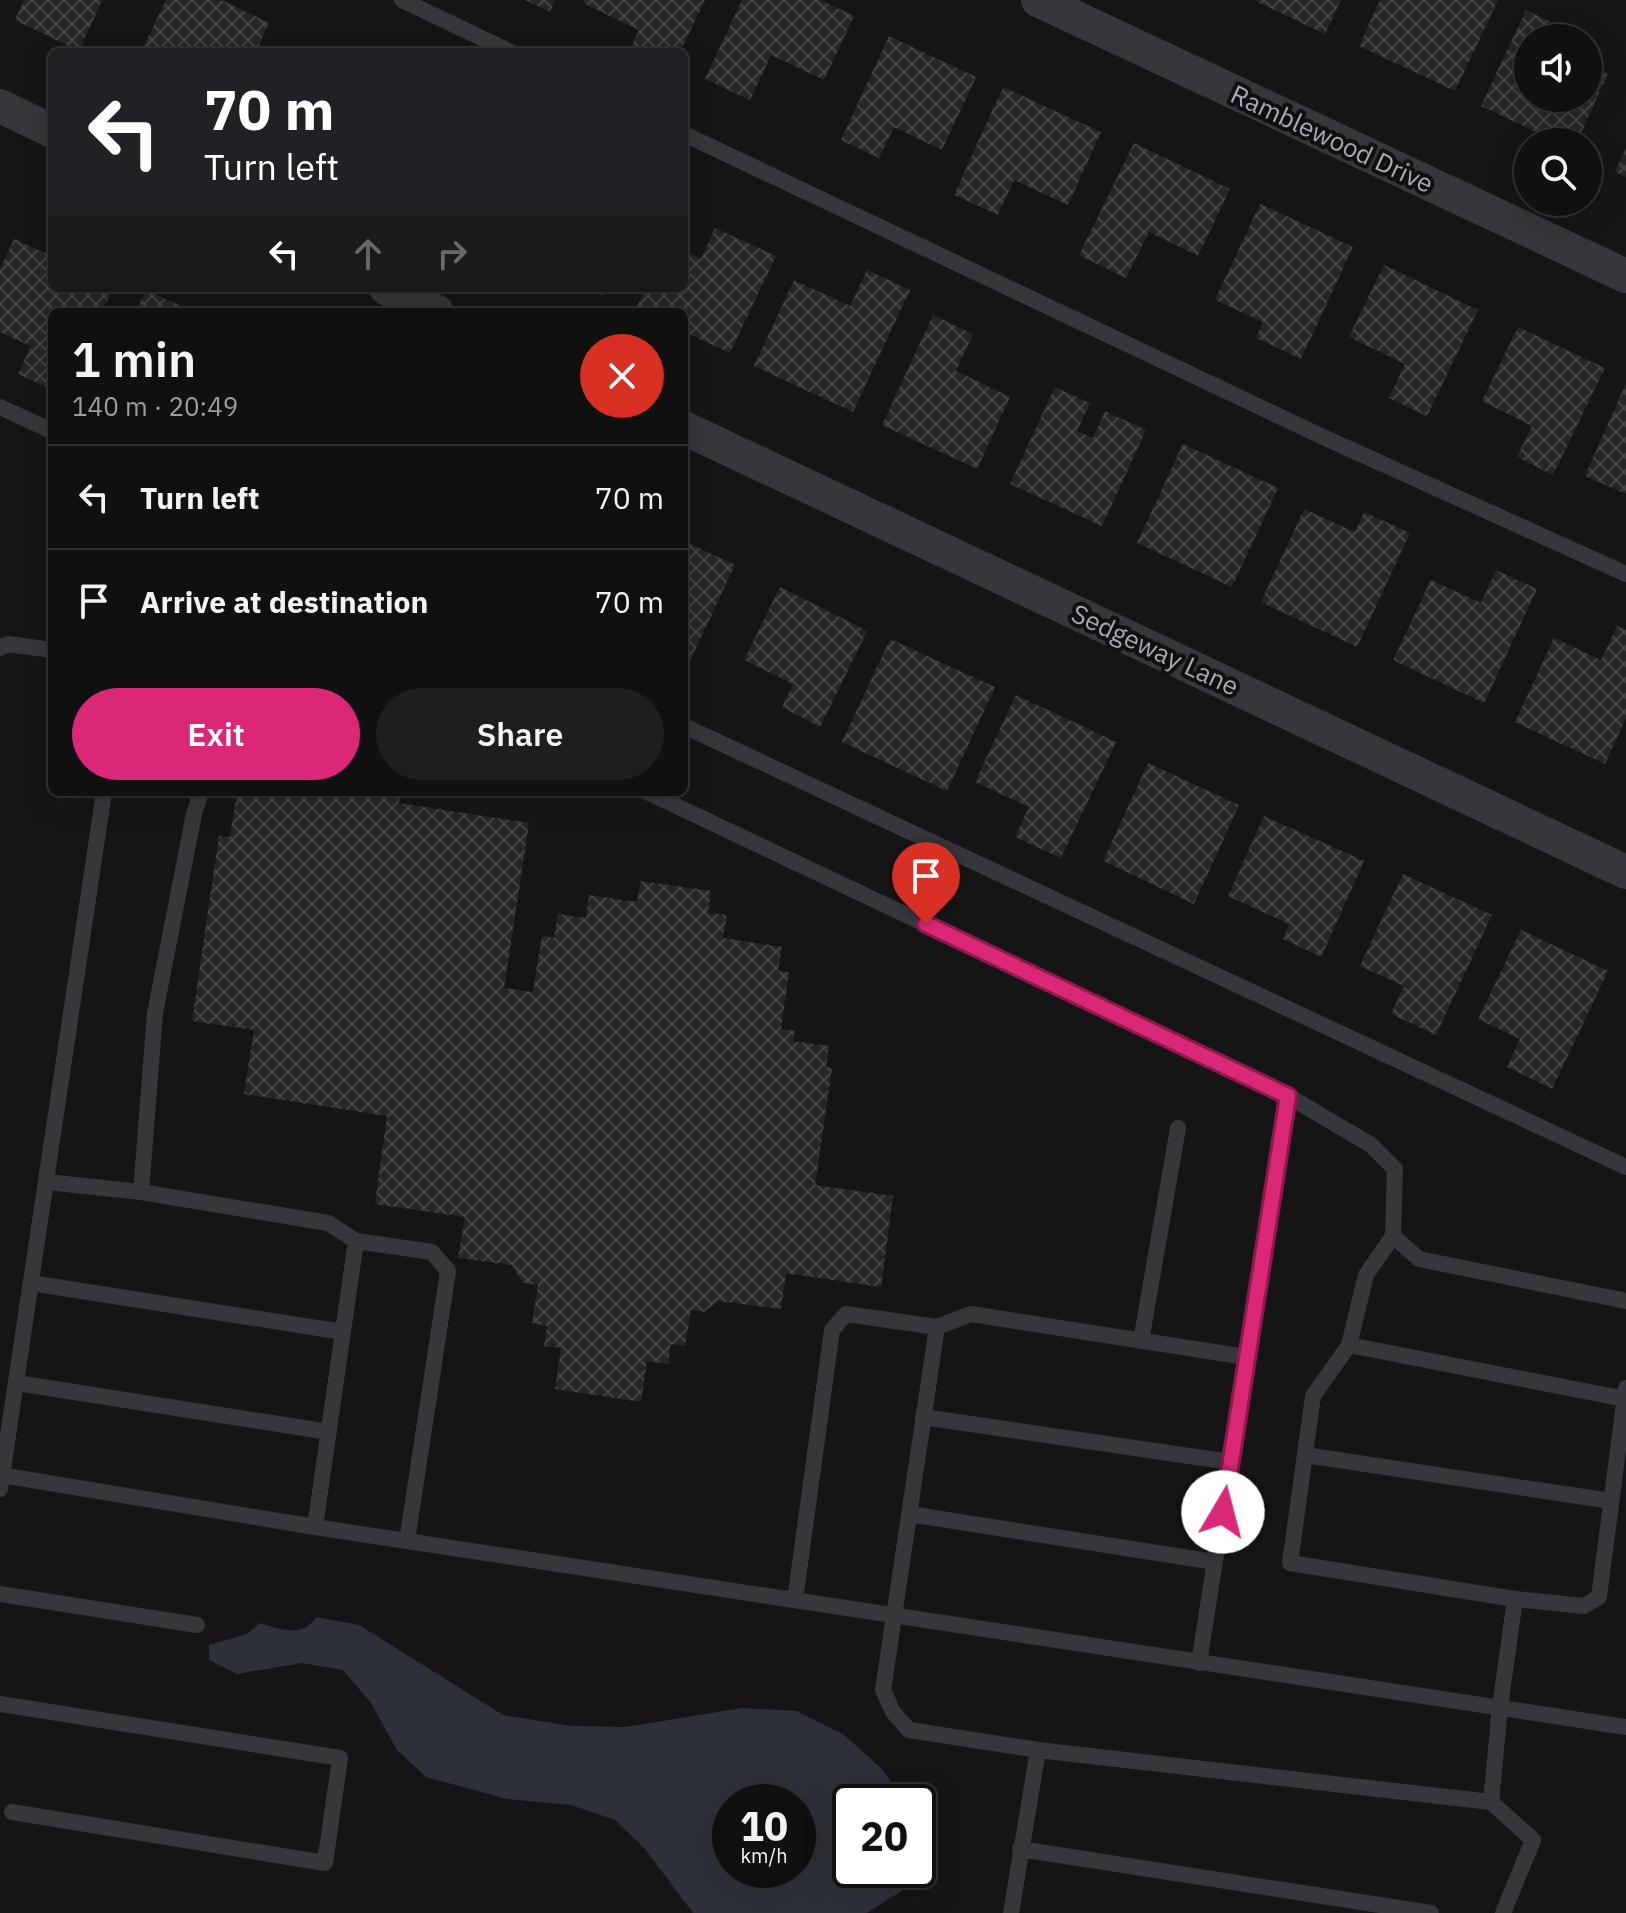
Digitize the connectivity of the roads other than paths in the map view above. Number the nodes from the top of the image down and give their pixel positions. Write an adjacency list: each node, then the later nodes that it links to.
1 (402, 0): 3 (lane)
2 (1038, 0): 7 (street, Ramblewood Drive)
3 (503, 48)
4 (0, 106): 5 (street)
5 (48, 129)
6 (688, 136): 13 (lane)
7 (1626, 276)
8 (394, 292): 9 (street)
9 (428, 308)
10 (0, 407): 11 (lane)
11 (48, 429)
12 (688, 430): 20 (street, Sedgeway Lane)
13 (1626, 574)
14 (0, 648): 15 (lane)
15 (48, 649)
16 (688, 728): 23 (lane)
17 (103, 796): 24 (lane)
18 (200, 796): 25 (lane)
19 (655, 796): 21 (lane)
20 (1626, 872)
21 (1288, 1096): 26 (lane); 34 (lane)
22 (1178, 1128): 32 (lane)
23 (1626, 1167)
24 (47, 1182): 25 (lane); 28 (lane)
25 (141, 1192): 27 (lane)
26 (1393, 1236): 29 (lane); 33 (lane)
27 (356, 1241): 31 (lane); 45 (lane)
28 (31, 1283): 31 (lane); 35 (lane)
29 (1626, 1301)
30 (937, 1327): 32 (lane); 37 (lane); 49 (lane)
31 (343, 1332): 38 (lane)
32 (1141, 1341): 34 (lane)
33 (1349, 1345): 36 (lane); 39 (lane)
34 (1246, 1357): 40 (lane)
35 (17, 1383): 38 (lane); 41 (lane)
36 (1625, 1394): 42 (lane)
37 (923, 1417): 40 (lane); 43 (lane)
38 (329, 1432): 44 (lane)
39 (1305, 1455): 42 (lane); 48 (lane)
40 (1230, 1462): 46 (lane)
41 (1, 1479): 44 (lane)
42 (1611, 1501): 48 (lane)
43 (909, 1514): 46 (lane); 50 (lane)
44 (315, 1527): 45 (lane)
45 (407, 1541): 49 (lane)
46 (1215, 1562): 52 (lane)
47 (0, 1594): 51 (lane)
48 (1515, 1599): 54 (lane)
49 (795, 1600): 50 (lane)
50 (894, 1615): 52 (lane); 56 (lane)
51 (197, 1625)
52 (1199, 1663): 54 (lane)
53 (0, 1704): 58 (lane)
54 (1500, 1707): 55 (lane); 57 (lane)
55 (1626, 1727)
56 (1038, 1750): 57 (lane); 59 (lane)
57 (1491, 1802): 62 (lane)
58 (12, 1812)
59 (1020, 1849): 60 (lane); 61 (lane)
60 (1011, 1913)
61 (1431, 1913)
62 (1503, 1913)

